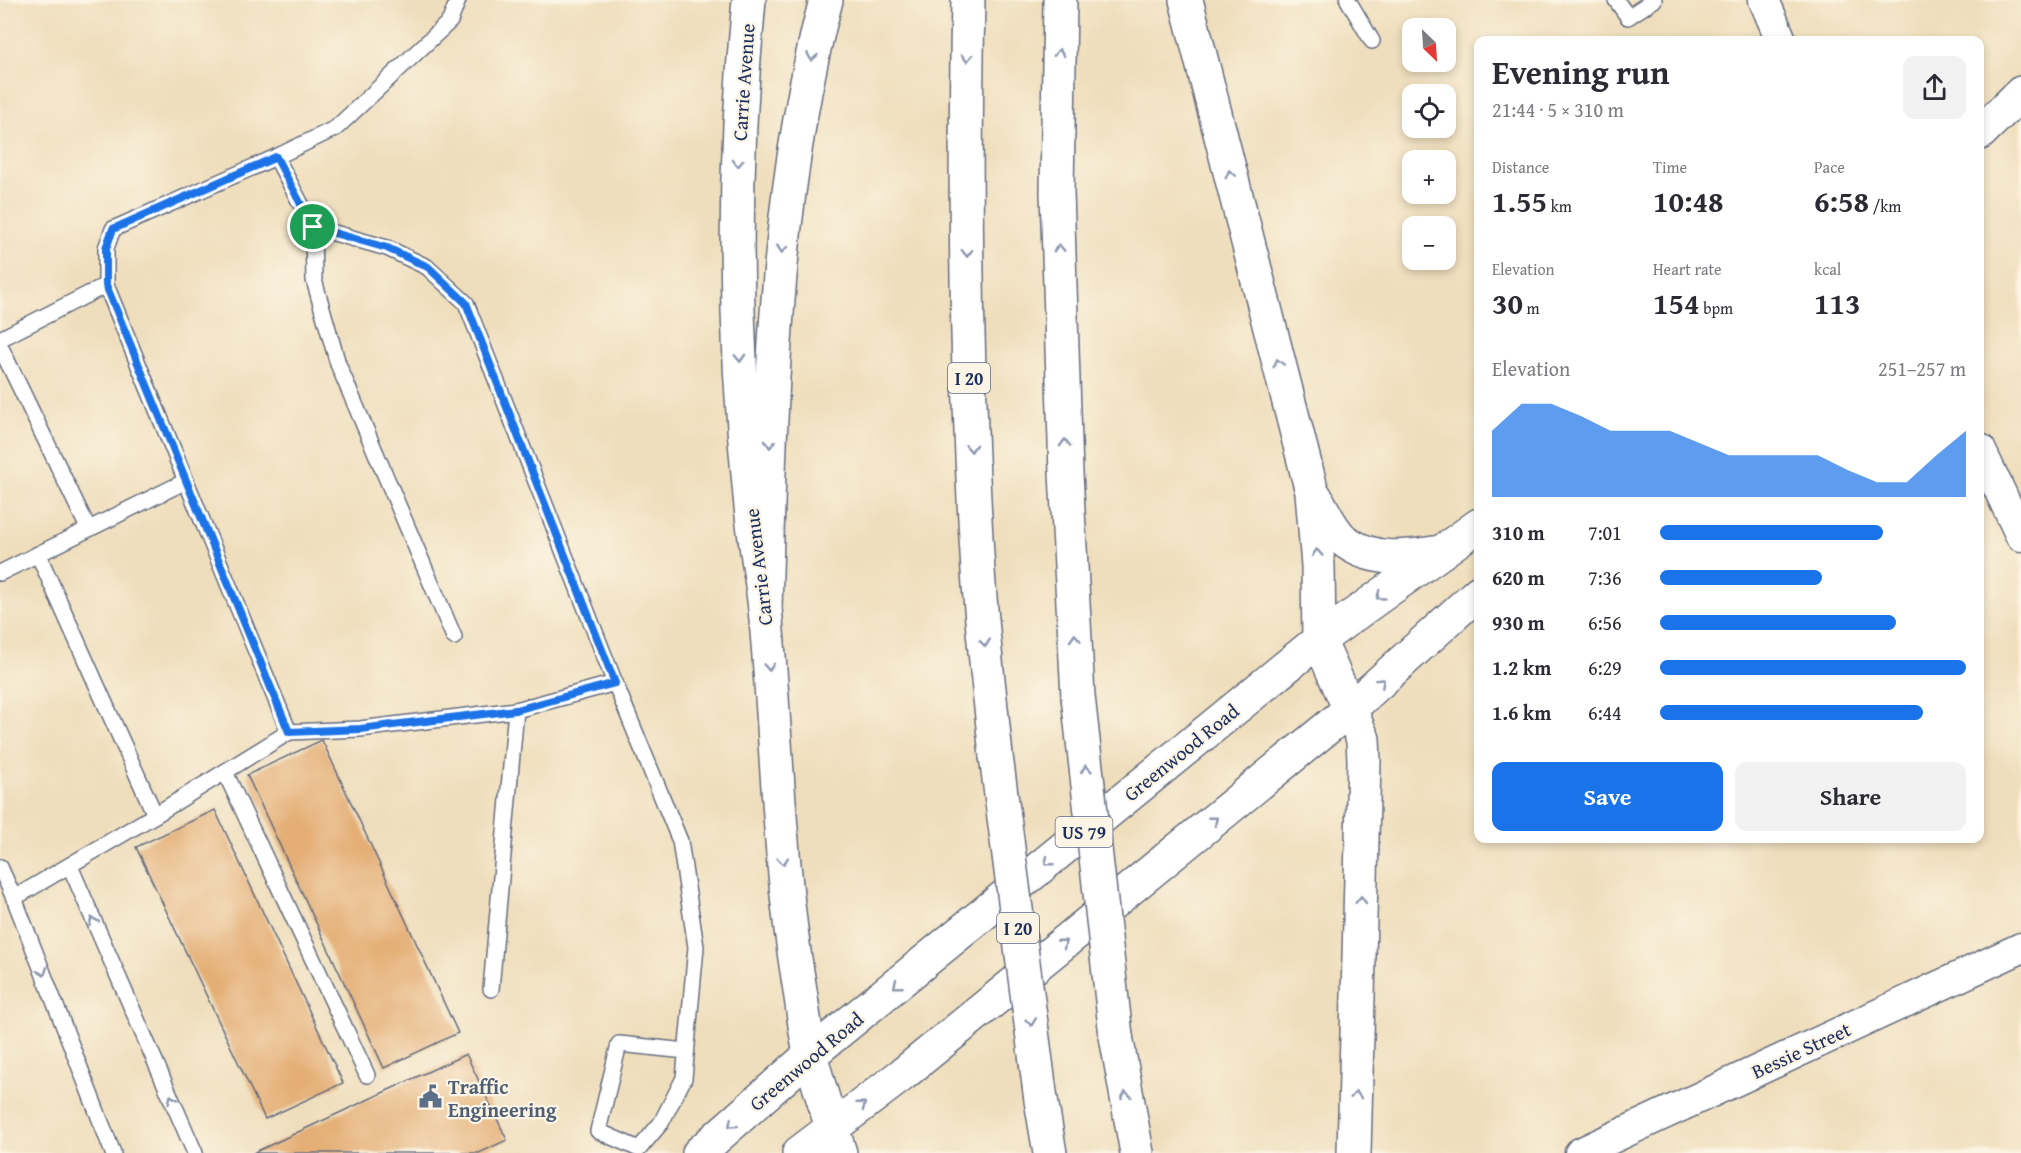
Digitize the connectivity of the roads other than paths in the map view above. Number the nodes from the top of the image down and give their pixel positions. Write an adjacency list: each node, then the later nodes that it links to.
1 (458, 0): 15 (lane)
2 (748, 0): 30 (main road, Carrie Avenue, one-way to 30)
3 (826, 0): 30 (main road, one-way to 30)
4 (968, 0): 52 (main road, I 20, one-way to 52, bridge)
5 (1060, 0): 53 (main road, one-way to 5, bridge)
6 (1186, 0): 22 (main road, one-way to 6)
7 (1348, 0): 12 (lane)
8 (1616, 0): 9 (lane)
9 (1654, 0)
10 (1764, 0): 11 (street)
11 (1779, 36)
12 (1372, 41)
13 (2021, 93): 14 (main road)
14 (1984, 128)
15 (276, 157): 16 (lane); 17 (lane)
16 (313, 227): 31 (lane); 33 (lane)
17 (106, 285): 18 (lane); 21 (lane)
18 (0, 339)
19 (0, 346): 23 (lane)
20 (1984, 457): 25 (street)
21 (186, 481): 23 (lane); 36 (lane)
22 (1312, 492): 26 (main road); 32 (main road, one-way to 22)
23 (88, 528): 27 (lane)
24 (1474, 529): 26 (main road, Greenwood Road / US 79)
25 (2021, 536)
26 (1441, 552): 32 (main road, Greenwood Road / US 79, one-way to 32)
27 (39, 554): 28 (lane); 38 (lane)
28 (0, 573)
29 (1474, 597): 35 (main road, one-way to 29)
30 (765, 608): 45 (main road, Carrie Avenue, one-way to 45)
31 (454, 637)
32 (1318, 640): 35 (main road); 45 (main road, Greenwood Road / US 79, one-way to 45)
33 (615, 683): 34 (lane); 44 (lane)
34 (516, 710): 36 (lane); 43 (lane)
35 (1349, 710): 47 (main road, one-way to 35); 54 (main road, one-way to 35)
36 (289, 732): 37 (lane)
37 (225, 772): 38 (lane); 46 (lane)
38 (155, 815): 39 (lane)
39 (70, 866): 41 (lane); 49 (lane, one-way to 39)
40 (0, 867): 41 (lane)
41 (14, 898): 48 (lane, one-way to 48)
42 (2021, 948): 55 (street, Bessie Street)
43 (491, 989)
44 (686, 1051): 44 (lane)
45 (810, 1055): 47 (main road, Carrie Avenue); 50 (main road, Greenwood Road / US 79, one-way to 50)
46 (368, 1075)
47 (836, 1141): 51 (main road)
48 (113, 1153)
49 (195, 1153)
50 (699, 1153)
51 (799, 1153)
52 (1050, 1153)
53 (1137, 1153)
54 (1354, 1153)
55 (1580, 1153)

